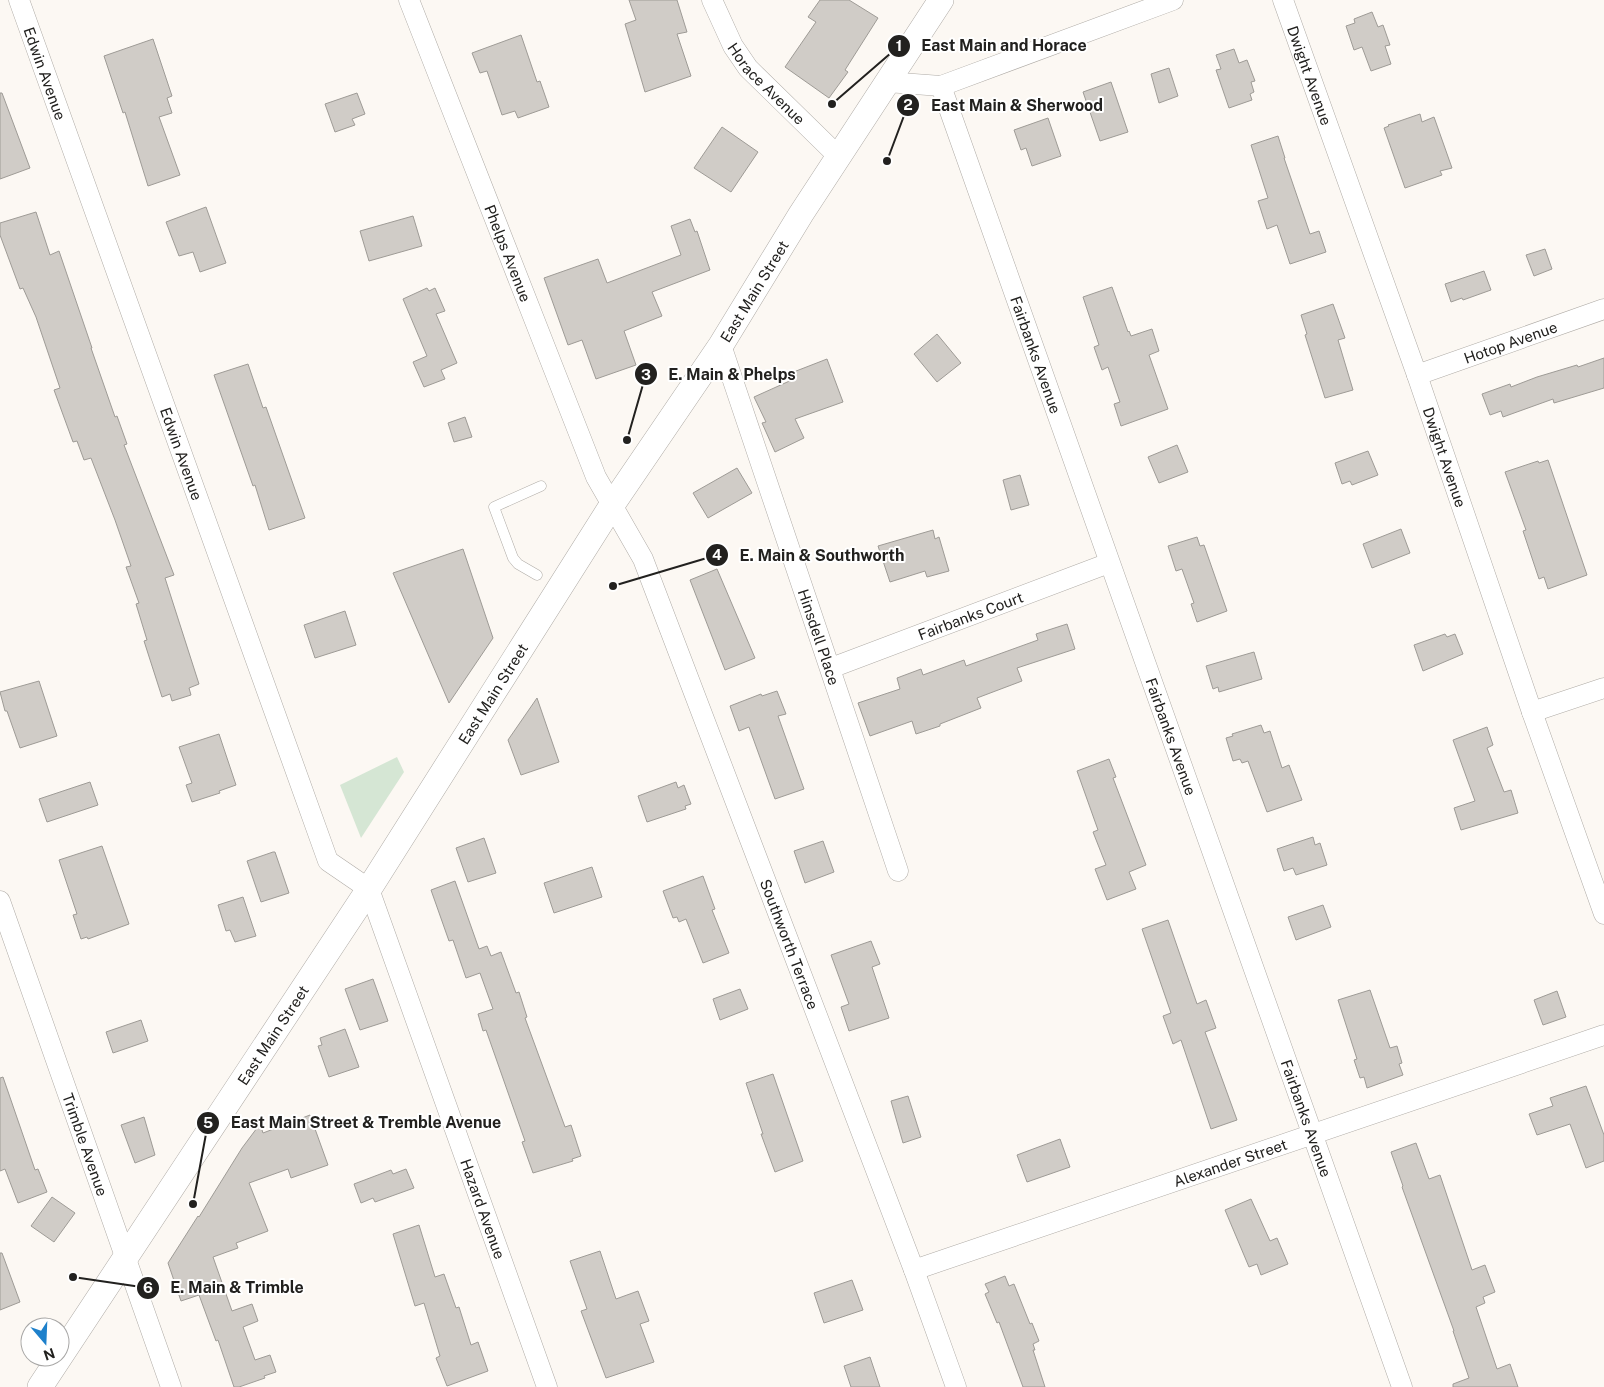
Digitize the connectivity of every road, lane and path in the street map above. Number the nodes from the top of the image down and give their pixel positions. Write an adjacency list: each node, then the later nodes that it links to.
1 (19, 0): 21 (street, Edwin Avenue)
2 (409, 0): 14 (street, Phelps Avenue)
3 (712, 0): 9 (street, Horace Avenue)
4 (941, 0): 7 (street, East Main Street)
5 (1174, 0): 8 (street)
6 (1283, 0): 12 (street, Dwight Avenue)
7 (887, 82): 8 (street); 9 (street, East Main Street)
8 (941, 86): 15 (street, Fairbanks Avenue)
9 (838, 156): 11 (street, East Main Street)
10 (1604, 309): 12 (street, Hotop Avenue)
11 (721, 345): 14 (street, East Main Street); 17 (street, Hinsdell Place)
12 (1417, 375): 19 (street, Dwight Avenue)
13 (541, 486): 16 (lane)
14 (612, 505): 21 (street, East Main Street); 27 (street, Southworth Terrace)
15 (1110, 563): 17 (street, Fairbanks Court); 25 (street, Fairbanks Avenue)
16 (537, 575)
17 (831, 668): 20 (street, Hinsdell Place)
18 (1604, 688): 19 (street)
19 (1532, 712): 23 (street, Dwight Avenue)
20 (898, 870)
21 (369, 889): 26 (street, East Main Street); 30 (street, Hazard Avenue)
22 (0, 901): 26 (street, Trimble Avenue)
23 (1604, 914)
24 (1604, 1036): 25 (street, Alexander Street)
25 (1314, 1133): 27 (street, Alexander Street); 32 (street, Fairbanks Avenue)
26 (125, 1258): 28 (street, East Main Street); 29 (street, Trimble Avenue)
27 (914, 1270): 31 (street, Southworth Terrace)
28 (40, 1387)
29 (171, 1387)
30 (547, 1387)
31 (956, 1387)
32 (1402, 1387)

